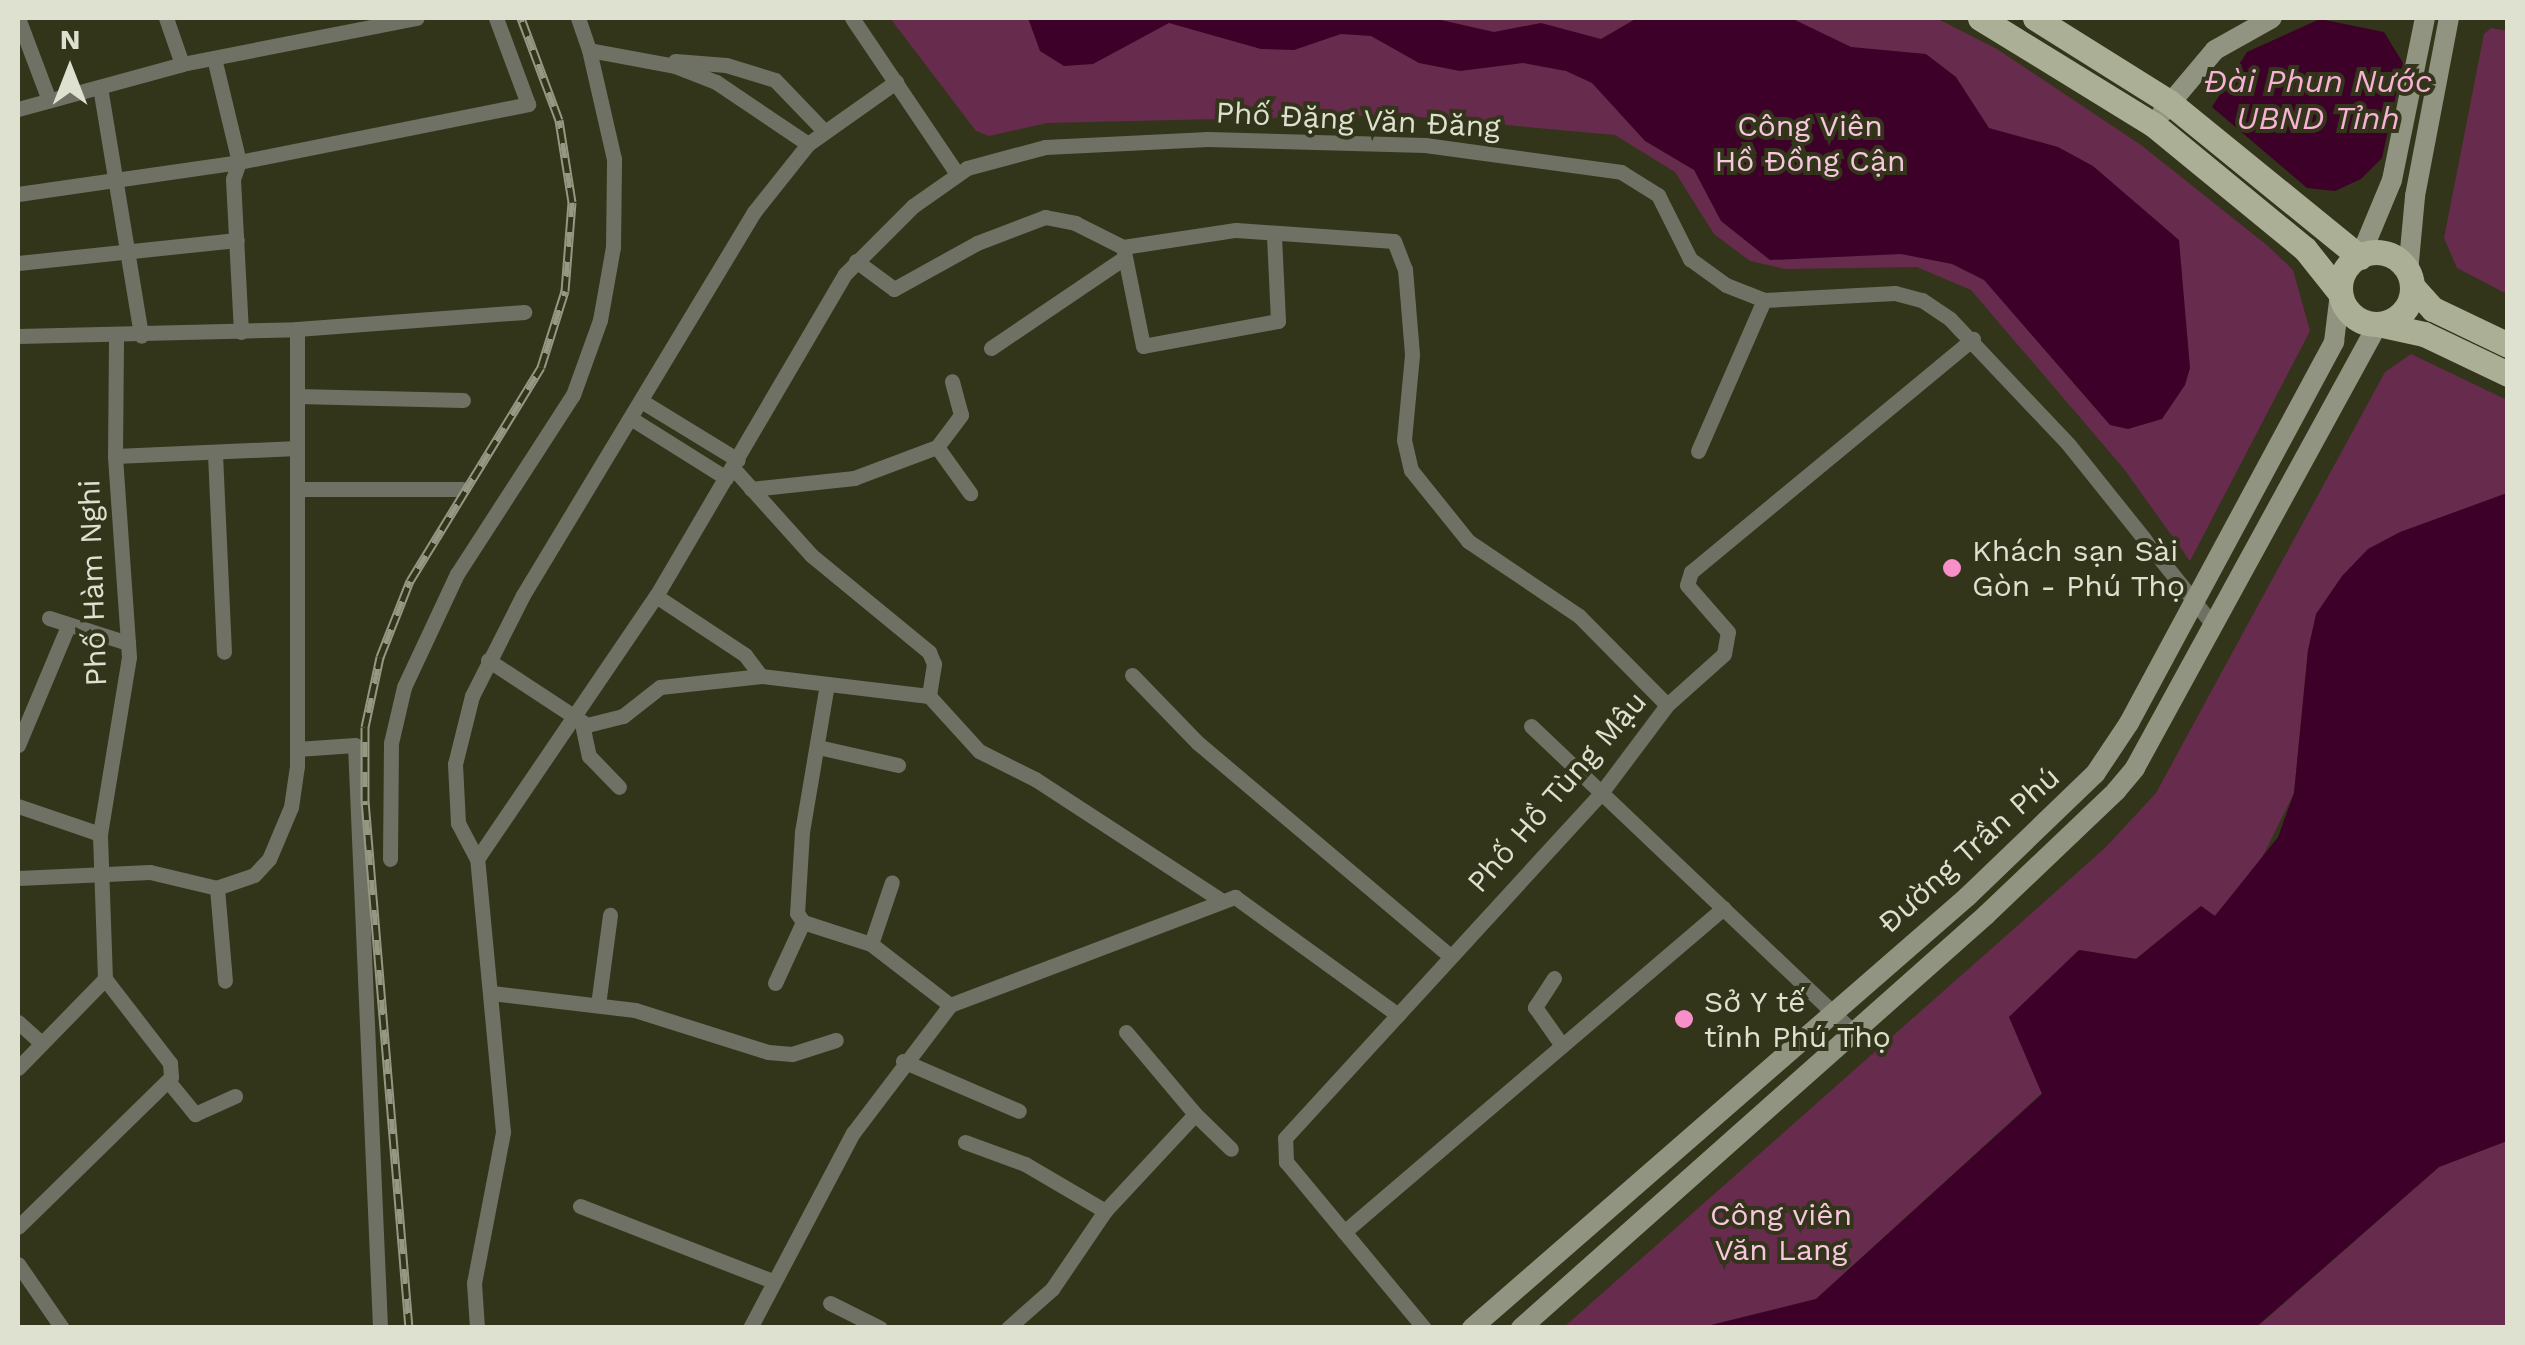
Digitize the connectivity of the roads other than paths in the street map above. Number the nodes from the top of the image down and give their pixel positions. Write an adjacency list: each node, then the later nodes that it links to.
1 (18, 18): 19 (street)
2 (166, 18): 16 (street)
3 (417, 18): 12 (street)
4 (496, 18): 25 (street)
5 (578, 18): 13 (street)
6 (852, 18): 17 (street)
7 (1980, 18): 22 (main road)
8 (2035, 18): 20 (main road)
9 (2272, 18): 20 (main road)
10 (2425, 18): 33 (main road)
11 (2449, 18): 36 (main road)
12 (380, 22): 14 (street)
13 (589, 50): 15 (street); 90 (street)
14 (214, 58): 16 (street); 25 (street)
15 (656, 61): 23 (street); 24 (street)
16 (182, 64): 18 (street)
17 (896, 82): 23 (street); 26 (street)
18 (100, 87): 19 (street); 27 (street)
19 (50, 100): 21 (street)
20 (2169, 102): 22 (main road); 33 (main road)
21 (18, 109)
22 (2154, 125): 37 (main road)
23 (825, 132): 24 (street)
24 (808, 144): 53 (street)
25 (239, 162): 27 (street); 30 (street)
26 (956, 172): 34 (street); 38 (street, Phố Đặng Văn Đăng)
27 (116, 178): 28 (street); 31 (street)
28 (18, 194)
29 (1274, 236): 32 (street); 32 (street); 77 (street)
30 (237, 240): 31 (street); 42 (street)
31 (129, 249): 35 (street); 45 (street)
32 (1124, 253): 34 (street); 48 (street)
33 (2360, 256): 36 (main road); 37 (main road)
34 (856, 261): 60 (street)
35 (18, 262)
36 (2410, 279): 40 (main road); 47 (main road)
37 (2340, 293): 40 (main road); 66 (main road, Đường Trần Phú)
38 (1764, 300): 46 (street, Phố Đặng Văn Đăng); 57 (street)
39 (524, 312): 41 (street)
40 (2378, 324): 49 (main road); 69 (main road, Đường Trần Phú)
41 (297, 329): 42 (street); 51 (street)
42 (242, 332): 45 (street)
43 (18, 336): 44 (street)
44 (116, 336): 45 (street); 59 (street, Phố Hàm Nghi)
45 (141, 336)
46 (1972, 339): 66 (street, Phố Đặng Văn Đăng); 77 (street, Phố Hồ Tùng Mậu)
47 (2508, 345)
48 (991, 348)
49 (2508, 374)
50 (952, 381): 56 (street)
51 (297, 396): 52 (street); 55 (street)
52 (463, 400)
53 (643, 402): 54 (street); 60 (street)
54 (632, 419): 60 (street); 72 (street)
55 (297, 448): 58 (street); 61 (street)
56 (937, 448): 63 (street); 64 (street)
57 (1698, 452)
58 (215, 454): 59 (street); 71 (street)
59 (116, 456): 70 (street, Phố Hàm Nghi)
60 (732, 468): 63 (street); 65 (street)
61 (297, 489): 62 (street); 82 (street)
62 (462, 489)
63 (751, 489): 76 (street)
64 (970, 494)
65 (656, 596): 74 (street); 78 (street)
66 (2195, 602): 69 (street, Phố Đặng Văn Đăng); 84 (main road, Đường Trần Phú)
67 (50, 618): 68 (street)
68 (68, 626): 70 (street); 80 (street)
69 (2213, 626): 86 (main road, Đường Trần Phú)
70 (128, 643): 89 (street, Phố Hàm Nghi)
71 (224, 652)
72 (488, 660): 78 (street); 91 (street)
73 (1132, 675): 101 (street)
74 (761, 676): 75 (street); 78 (street)
75 (827, 684): 76 (street); 81 (street)
76 (929, 696): 96 (street)
77 (1667, 705): 87 (street, Phố Hồ Tùng Mậu)
78 (578, 723): 85 (street); 91 (street)
79 (1531, 726): 87 (street)
80 (18, 746)
81 (818, 747): 83 (street); 99 (street)
82 (297, 749): 95 (street); 133 (street)
83 (898, 766)
84 (2096, 774): 86 (main road); 109 (main road, Đường Trần Phú)
85 (619, 787)
86 (2116, 791): 113 (main road, Đường Trần Phú)
87 (1601, 793): 97 (street); 101 (street, Phố Hồ Tùng Mậu)
88 (18, 806): 89 (street)
89 (100, 834): 92 (street, Phố Hàm Nghi)
90 (390, 859)
91 (477, 859): 106 (street)
92 (102, 872): 93 (street); 95 (street); 103 (street, Phố Hàm Nghi)
93 (18, 878)
94 (892, 882): 100 (street)
95 (217, 888): 104 (street)
96 (1219, 899): 108 (street); 110 (street)
97 (1723, 908): 109 (street); 116 (street)
98 (610, 915): 107 (street)
99 (803, 922): 100 (street); 105 (street)
100 (871, 944): 108 (street)
101 (1450, 956): 110 (street, Phố Hồ Tùng Mậu)
102 (1554, 978): 116 (street)
103 (105, 979): 115 (street); 119 (street)
104 (225, 982)
105 (776, 983)
106 (492, 994): 107 (street); 134 (street)
107 (598, 1004): 114 (street)
108 (950, 1006): 117 (street)
109 (1834, 1012): 113 (street); 139 (main road, Đường Trần Phú)
110 (1398, 1015): 128 (street, Phố Hồ Tùng Mậu)
111 (18, 1022): 115 (street)
112 (1126, 1032): 122 (street)
113 (1854, 1032): 140 (main road, Đường Trần Phú)
114 (836, 1040)
115 (41, 1043): 118 (street)
116 (1561, 1044): 128 (street)
117 (903, 1062): 121 (street); 130 (street)
118 (18, 1068)
119 (168, 1080): 120 (street); 127 (street)
120 (235, 1096)
121 (1019, 1111)
122 (1196, 1114): 124 (street); 126 (street)
123 (965, 1142): 126 (street)
124 (1231, 1149)
125 (580, 1206): 130 (street)
126 (1105, 1211): 137 (street)
127 (18, 1227)
128 (1344, 1232): 138 (street, Phố Hồ Tùng Mậu)
129 (18, 1264): 132 (street)
130 (770, 1280): 135 (street)
131 (830, 1303): 136 (street)
132 (62, 1328)
133 (380, 1328)
134 (477, 1328)
135 (750, 1328)
136 (880, 1328)
137 (1008, 1328)
138 (1424, 1328)
139 (1472, 1328)
140 (1521, 1328)

